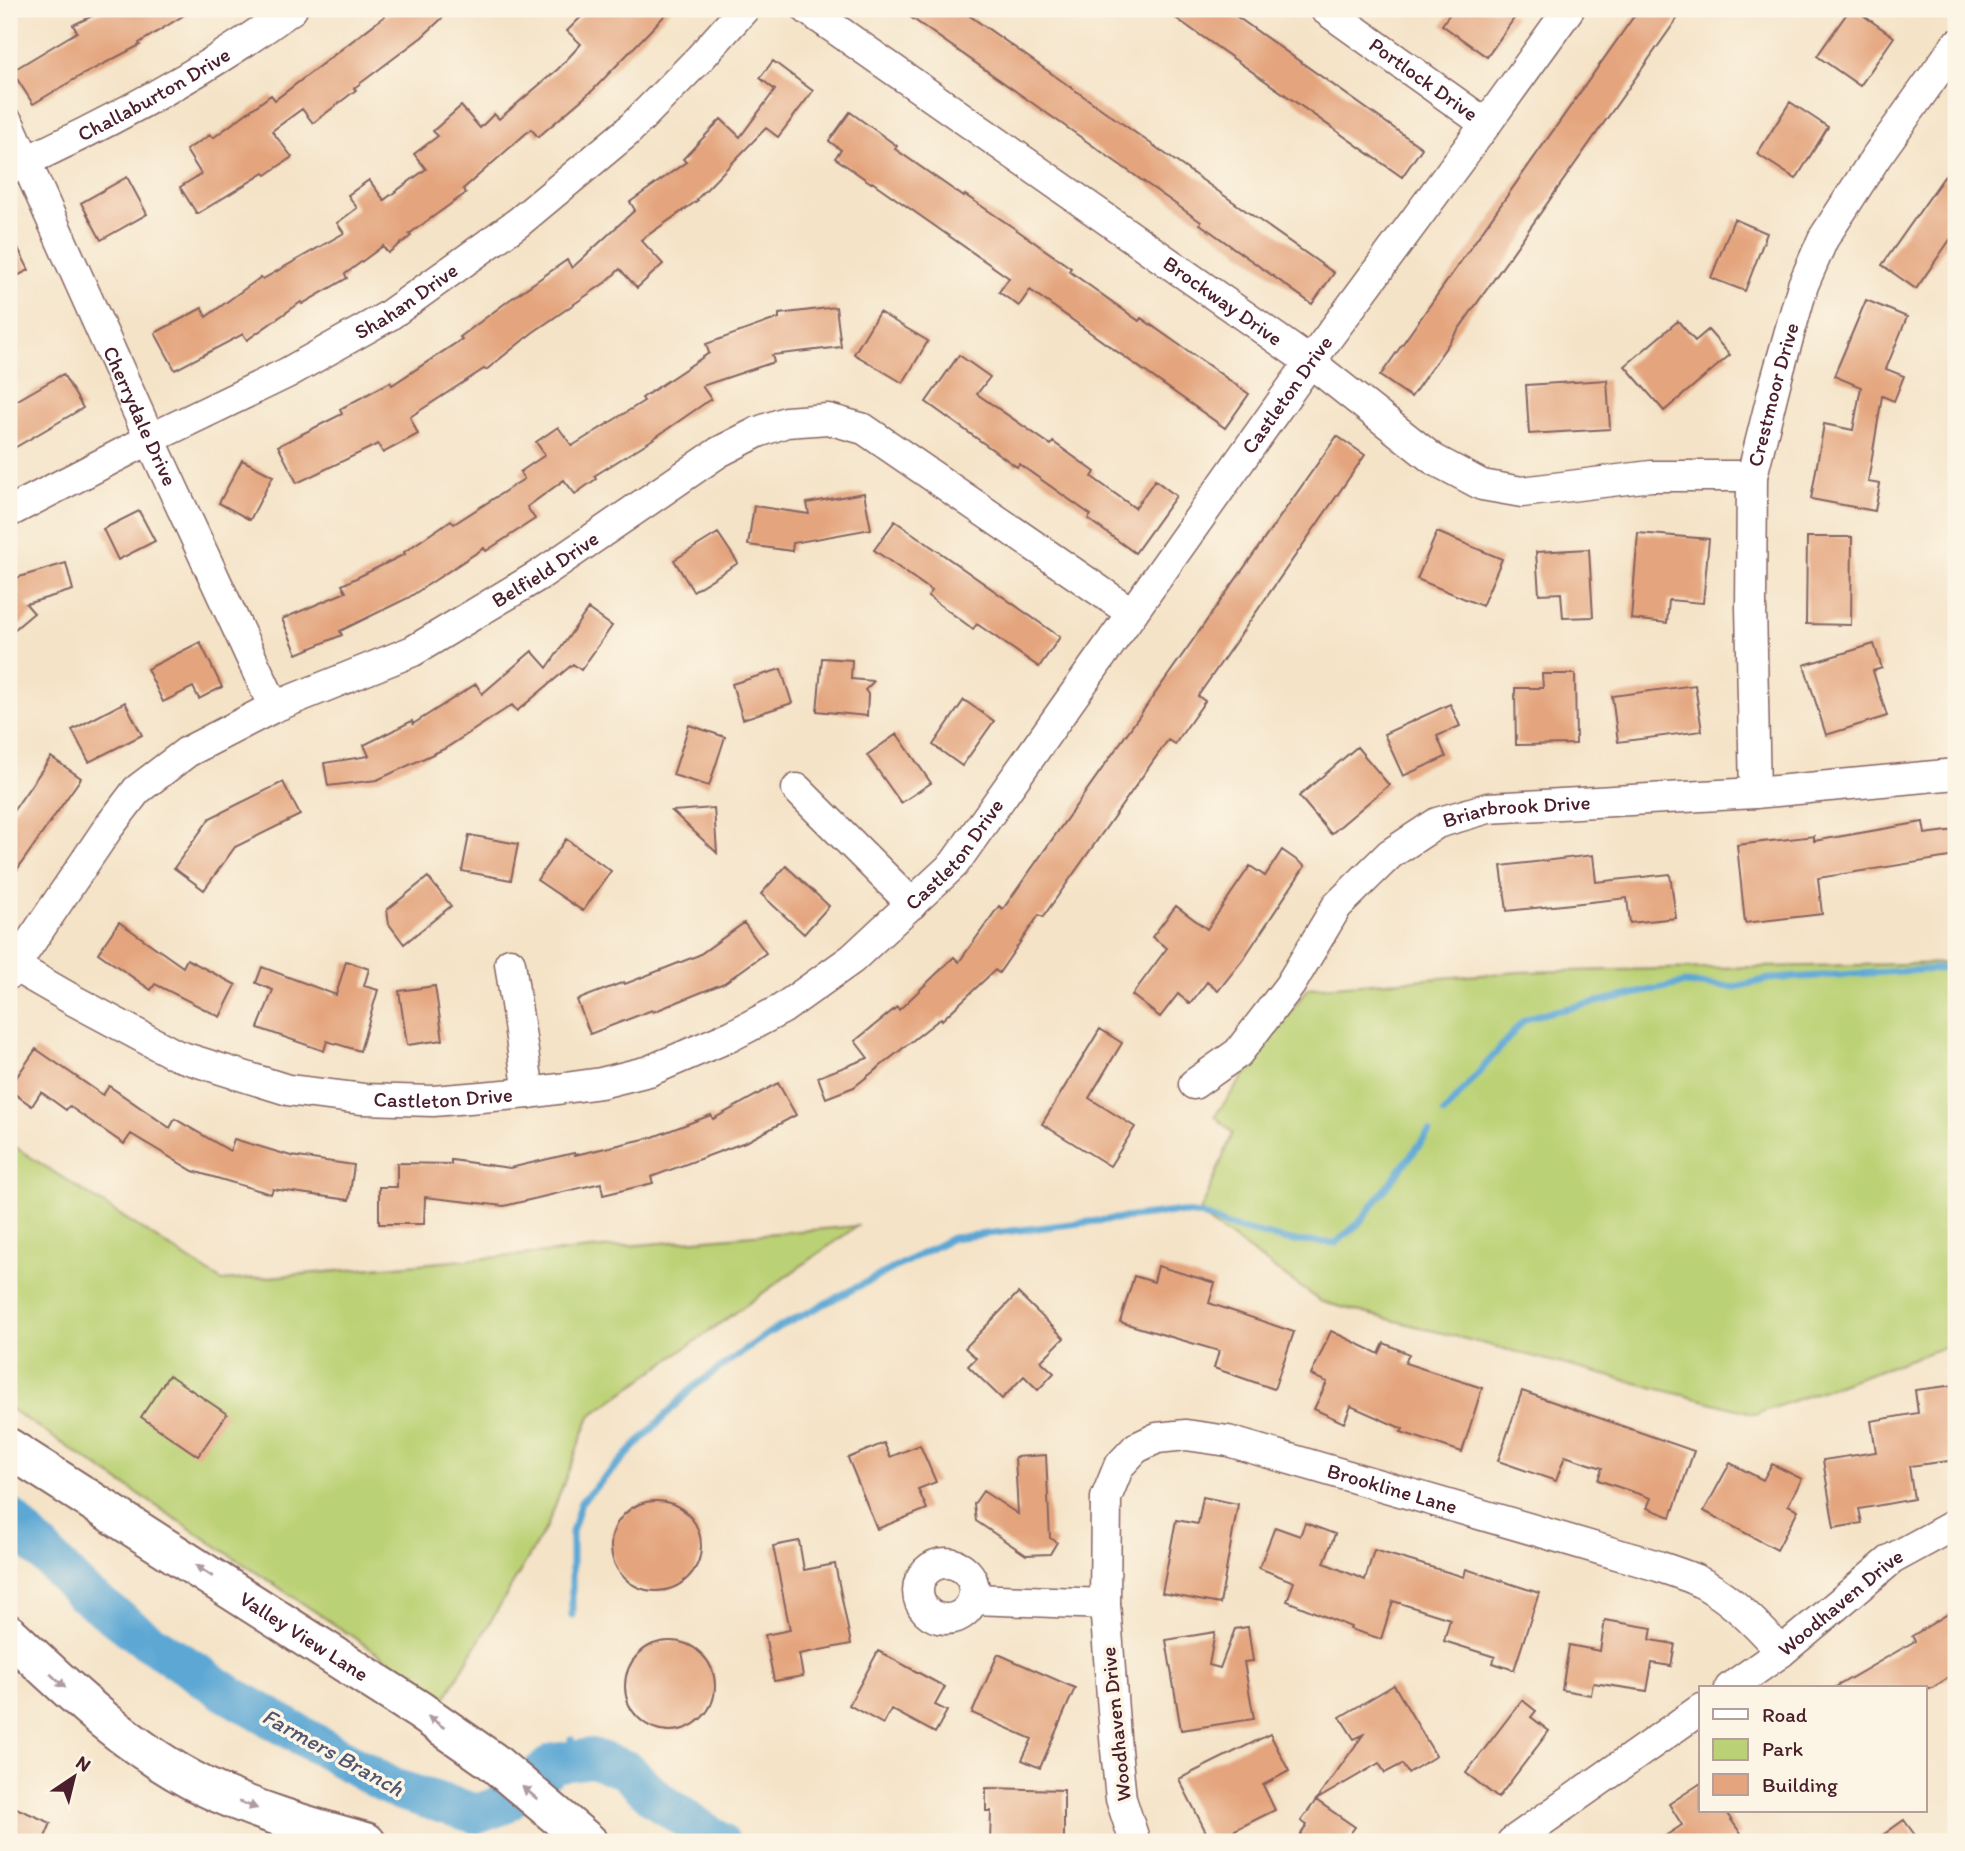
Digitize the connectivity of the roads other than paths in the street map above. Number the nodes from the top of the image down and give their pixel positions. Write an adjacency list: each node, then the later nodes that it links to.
1 (292, 9): 9 (street, Challaburton Drive)
2 (744, 9): 11 (street, Shahan Drive)
3 (807, 9): 10 (street, Brockway Drive)
4 (1325, 9): 8 (street, Portlock Drive)
5 (1569, 9): 8 (street, Castleton Drive)
6 (1956, 45): 12 (street, Crestmoor Drive)
7 (9, 124): 9 (street, Cherrydale Drive)
8 (1486, 124): 10 (street, Castleton Drive)
9 (17, 165): 11 (street, Cherrydale Drive)
10 (1310, 362): 12 (street, Brockway Drive); 14 (street, Castleton Drive)
11 (149, 439): 13 (street, Shahan Drive); 15 (street, Cherrydale Drive)
12 (1752, 475): 18 (street, Crestmoor Drive)
13 (9, 512)
14 (1132, 613): 15 (street, Belfield Drive); 19 (street, Castleton Drive)
15 (274, 707): 21 (street, Belfield Drive)
16 (1956, 774): 18 (street, Briarbrook Drive)
17 (797, 789): 19 (street)
18 (1755, 793): 22 (street, Briarbrook Drive)
19 (912, 904): 23 (street, Castleton Drive)
20 (510, 963): 23 (street)
21 (12, 970): 23 (street, Castleton Drive)
22 (1194, 1084)
23 (529, 1093)
24 (9, 1448): 32 (main road, Valley View Lane, one-way to 24)
25 (1956, 1524): 29 (street, Woodhaven Drive)
26 (973, 1600): 27 (street)
27 (1105, 1604): 29 (street, Brookline Lane); 34 (street, Woodhaven Drive)
28 (9, 1634): 33 (main road, one-way to 33)
29 (1781, 1652): 30 (street, Woodhaven Drive)
30 (1733, 1686)
31 (1699, 1710): 35 (street)
32 (578, 1834)
33 (366, 1842)
34 (1135, 1842)
35 (1512, 1842)

